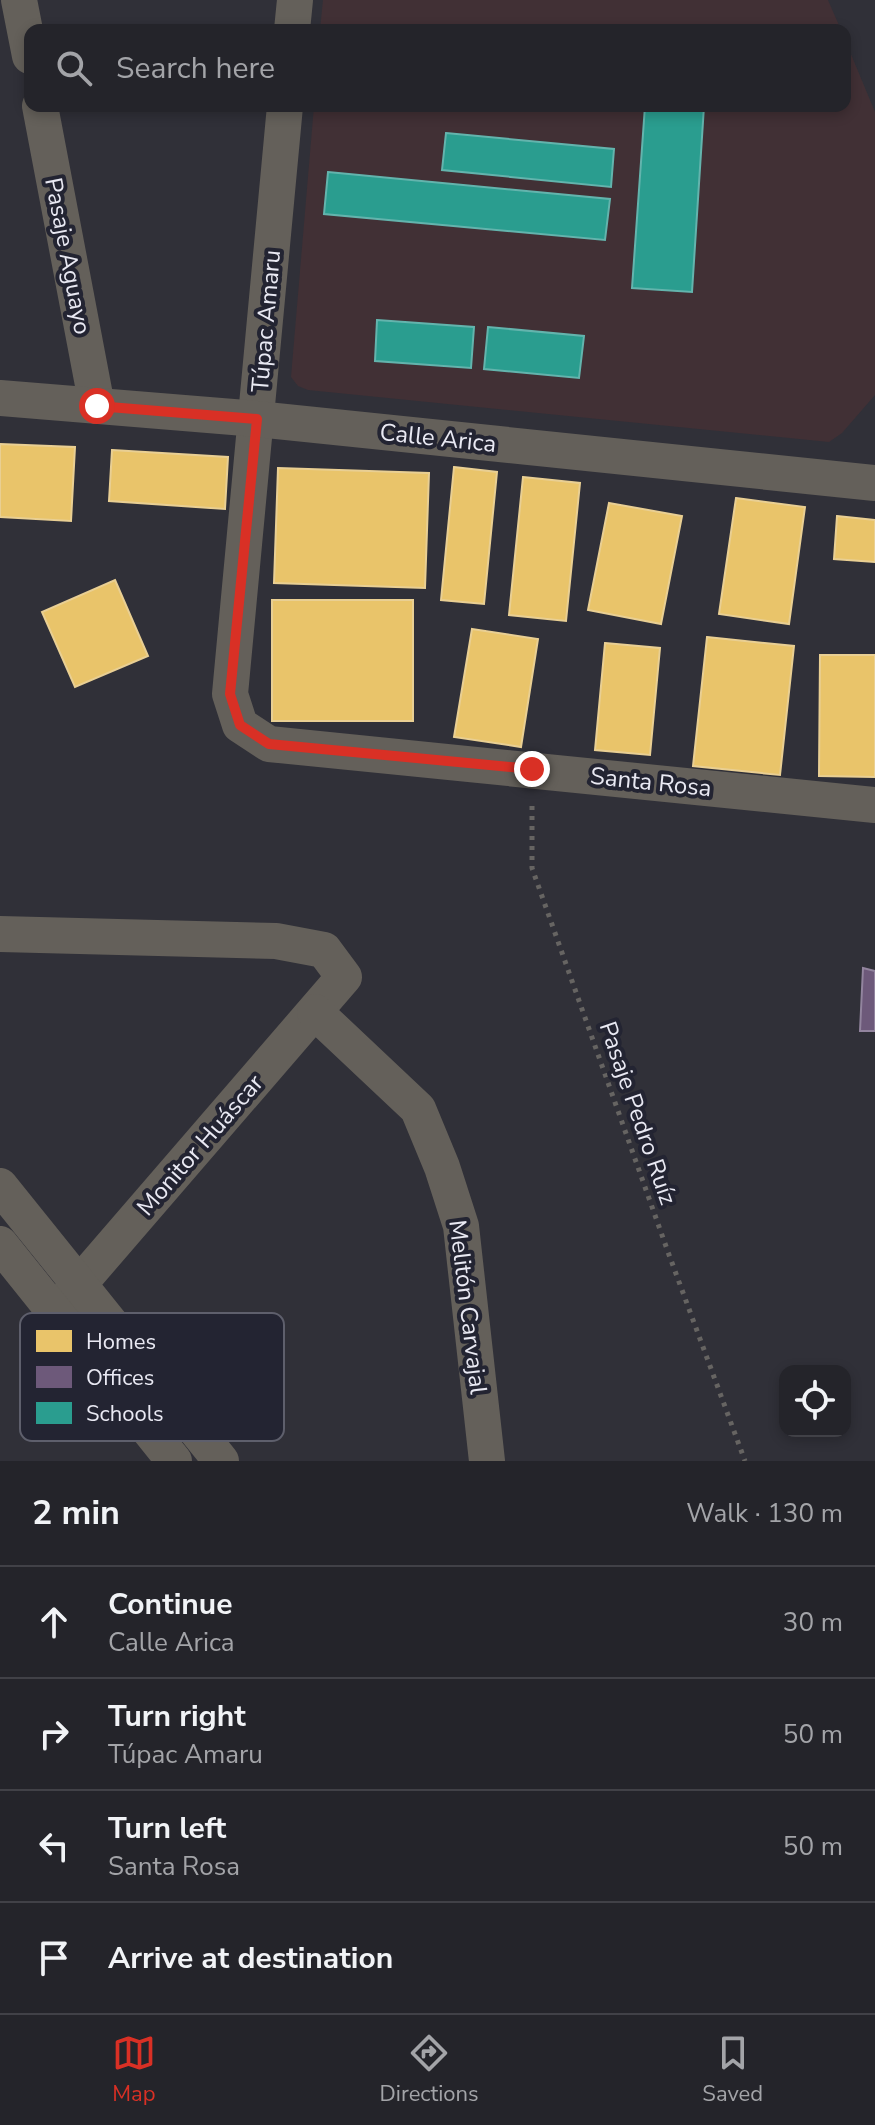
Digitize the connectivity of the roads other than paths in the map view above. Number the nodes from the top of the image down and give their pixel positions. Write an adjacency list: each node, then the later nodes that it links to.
1 (19, 0): 4 (street)
2 (295, 0): 3 (street)
3 (293, 24)
4 (24, 25)
5 (41, 112): 8 (street, Pasaje Aguayo)
6 (284, 112): 9 (street, Túpac Amaru)
7 (0, 398): 8 (street, Calle Arica)
8 (97, 406): 9 (street, Calle Arica)
9 (257, 419): 10 (street, Calle Arica); 11 (street, Túpac Amaru)
10 (875, 483)
11 (240, 725): 12 (street, Santa Rosa)
12 (875, 805)
13 (0, 934): 14 (street, Monitor Huáscar)
14 (315, 1012): 17 (street, Monitor Huáscar); 24 (street, Melitón Carvajal)
15 (0, 1186): 17 (street)
16 (0, 1244): 18 (street)
17 (79, 1284): 18 (street, Monitor Huáscar); 19 (street)
18 (55, 1312)
19 (102, 1313)
20 (158, 1441): 22 (street)
21 (205, 1441): 23 (street)
22 (174, 1461)
23 (221, 1461)
24 (487, 1461)

